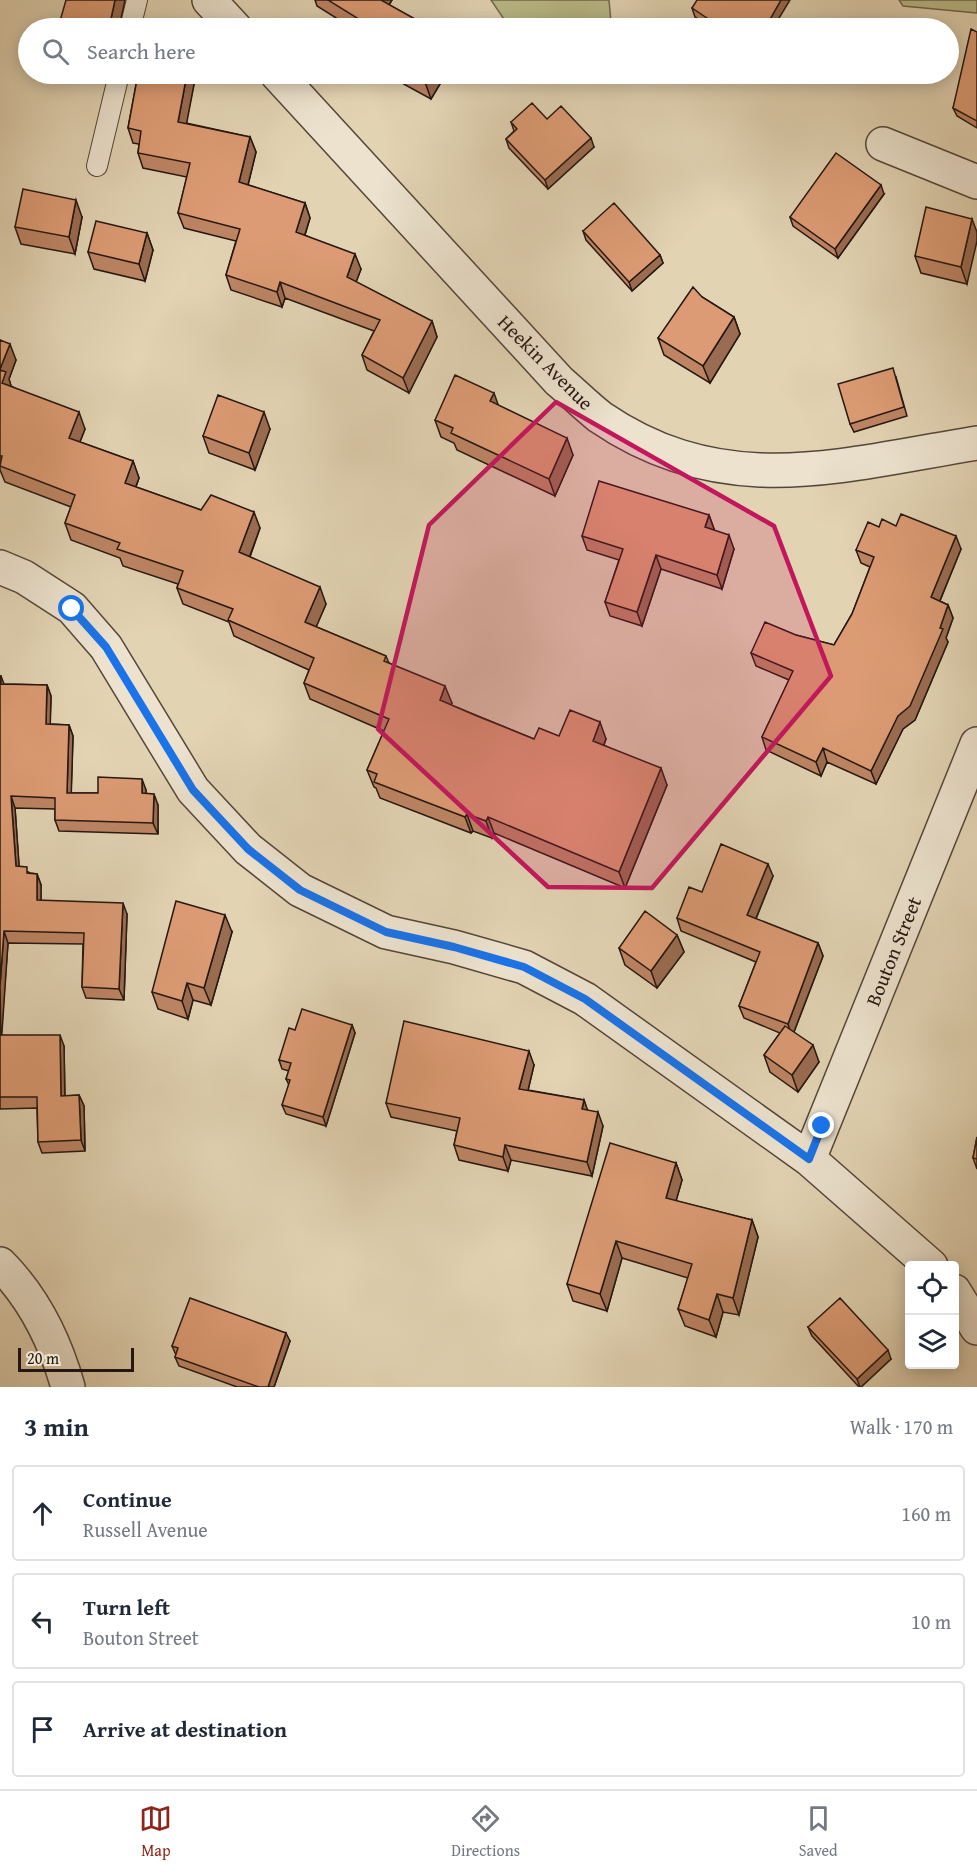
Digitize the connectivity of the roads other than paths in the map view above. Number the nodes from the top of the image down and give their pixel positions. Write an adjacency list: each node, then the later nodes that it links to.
1 (137, 0): 3 (lane)
2 (209, 0): 4 (street)
3 (132, 18)
4 (226, 18)
5 (117, 84): 8 (lane)
6 (286, 84): 10 (street, Heekin Avenue)
7 (883, 144): 9 (street)
8 (97, 166)
9 (977, 182)
10 (977, 443)
11 (0, 567): 13 (street)
12 (977, 744): 13 (street, Bouton Street)
13 (809, 1159): 14 (street)
14 (925, 1261)
15 (0, 1264): 18 (street)
16 (959, 1298): 17 (street)
17 (977, 1328)
18 (68, 1387)

